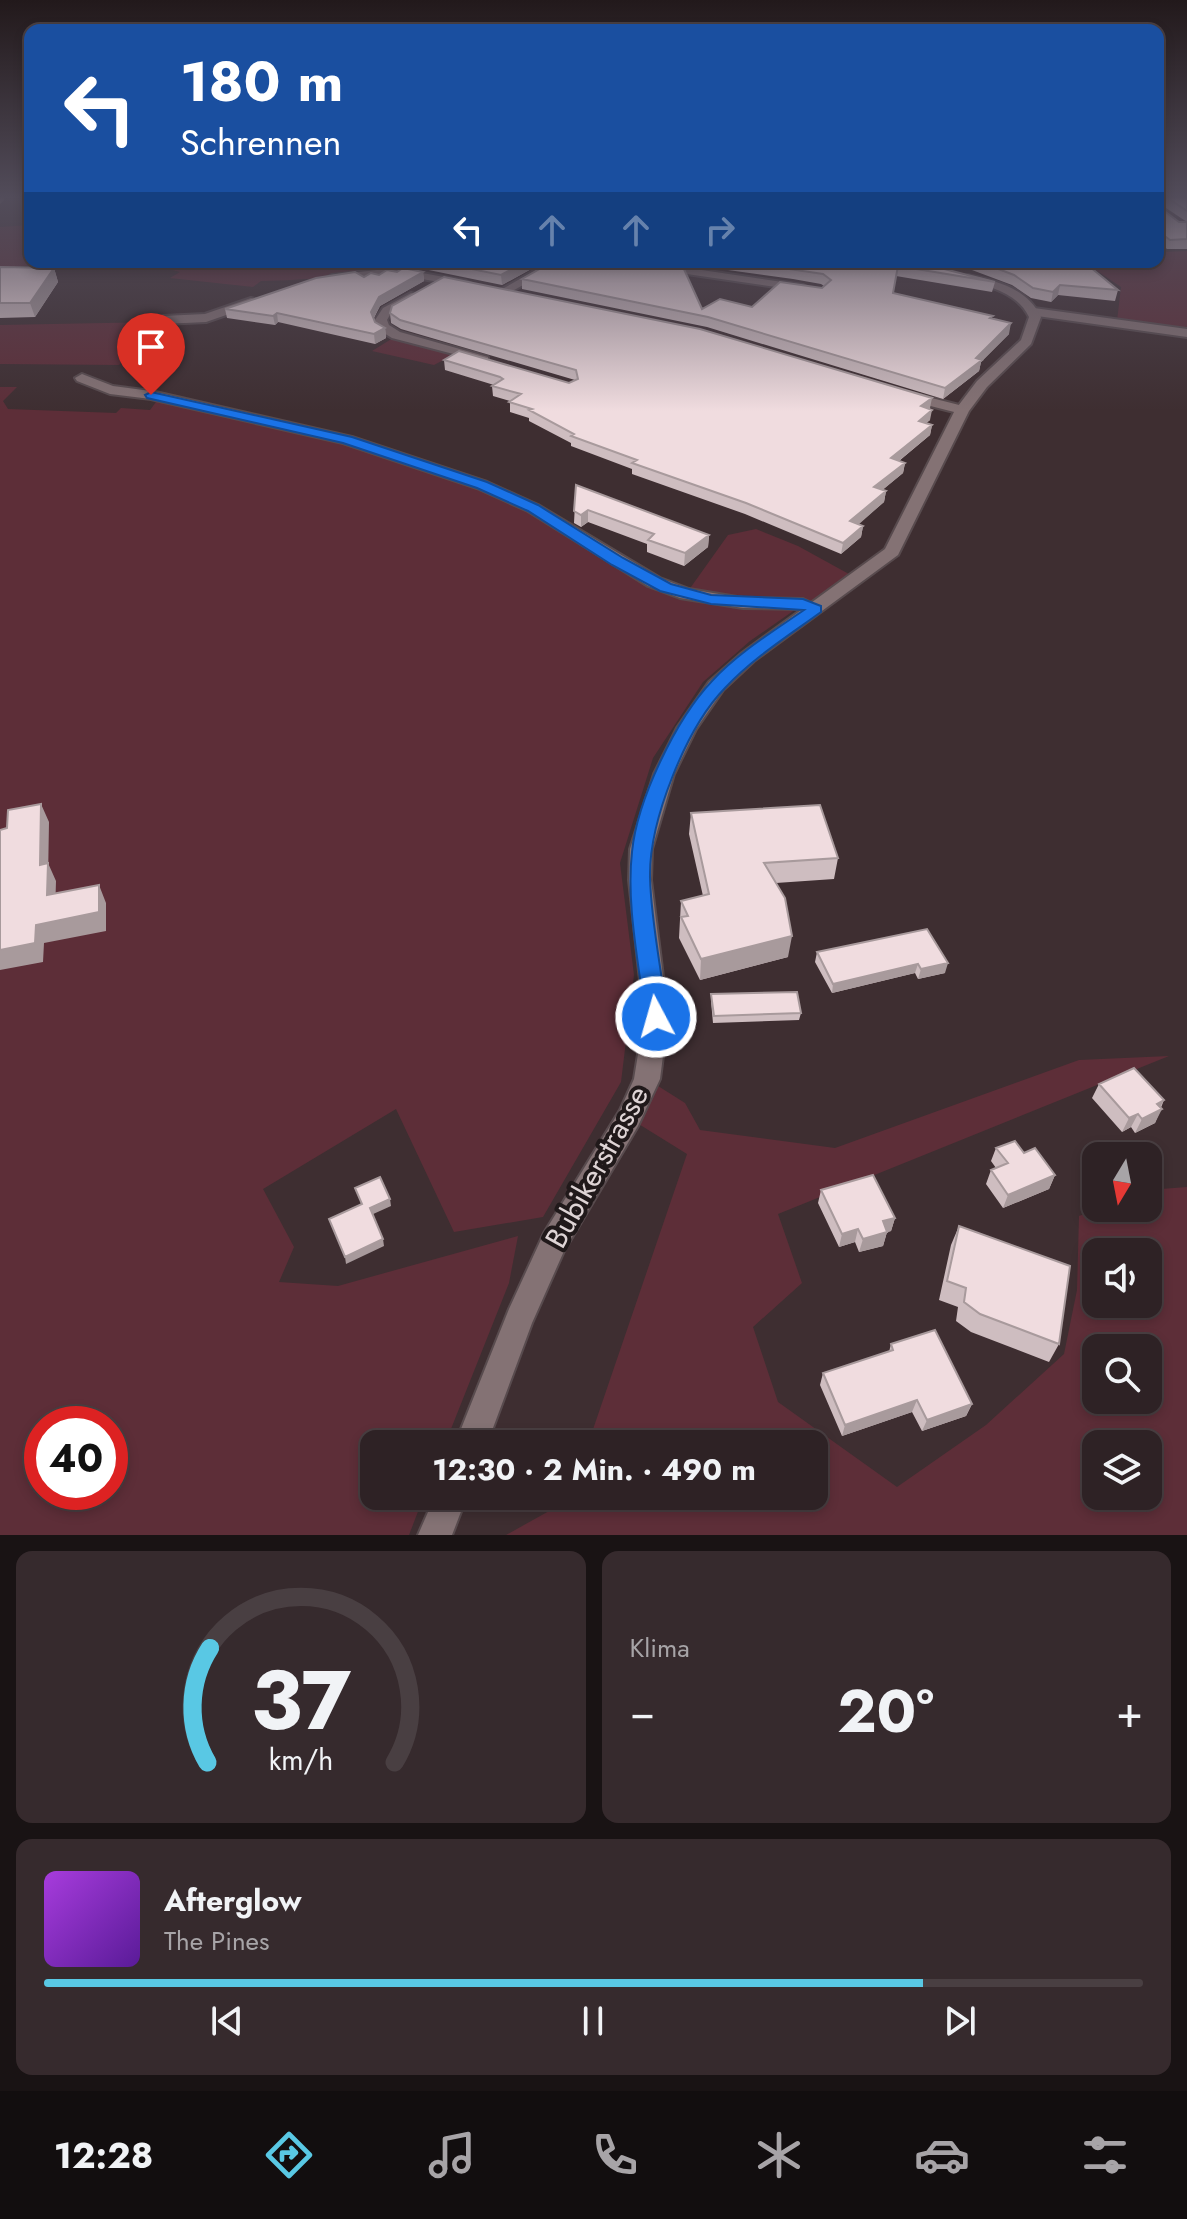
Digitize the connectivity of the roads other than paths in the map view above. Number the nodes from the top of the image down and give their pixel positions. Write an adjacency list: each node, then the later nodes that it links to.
1 (547, 268): 9 (street)
2 (666, 268): 8 (street)
3 (957, 275): 12 (street)
4 (442, 279): 5 (street); 6 (street); 15 (street)
5 (315, 281)
6 (473, 285)
7 (488, 288): 9 (street)
8 (821, 291)
9 (503, 292): 10 (street)
10 (530, 297)
11 (261, 298): 13 (street)
12 (1034, 312): 14 (street); 18 (street, Bubikerstrasse)
13 (163, 320)
14 (1187, 333)
15 (502, 365)
16 (82, 378): 19 (street)
17 (894, 391): 18 (street)
18 (962, 410): 19 (street, Bubikerstrasse)
19 (815, 609): 20 (street, Bubikerstrasse)
20 (476, 1430)
21 (445, 1510): 22 (street)
22 (435, 1535)

